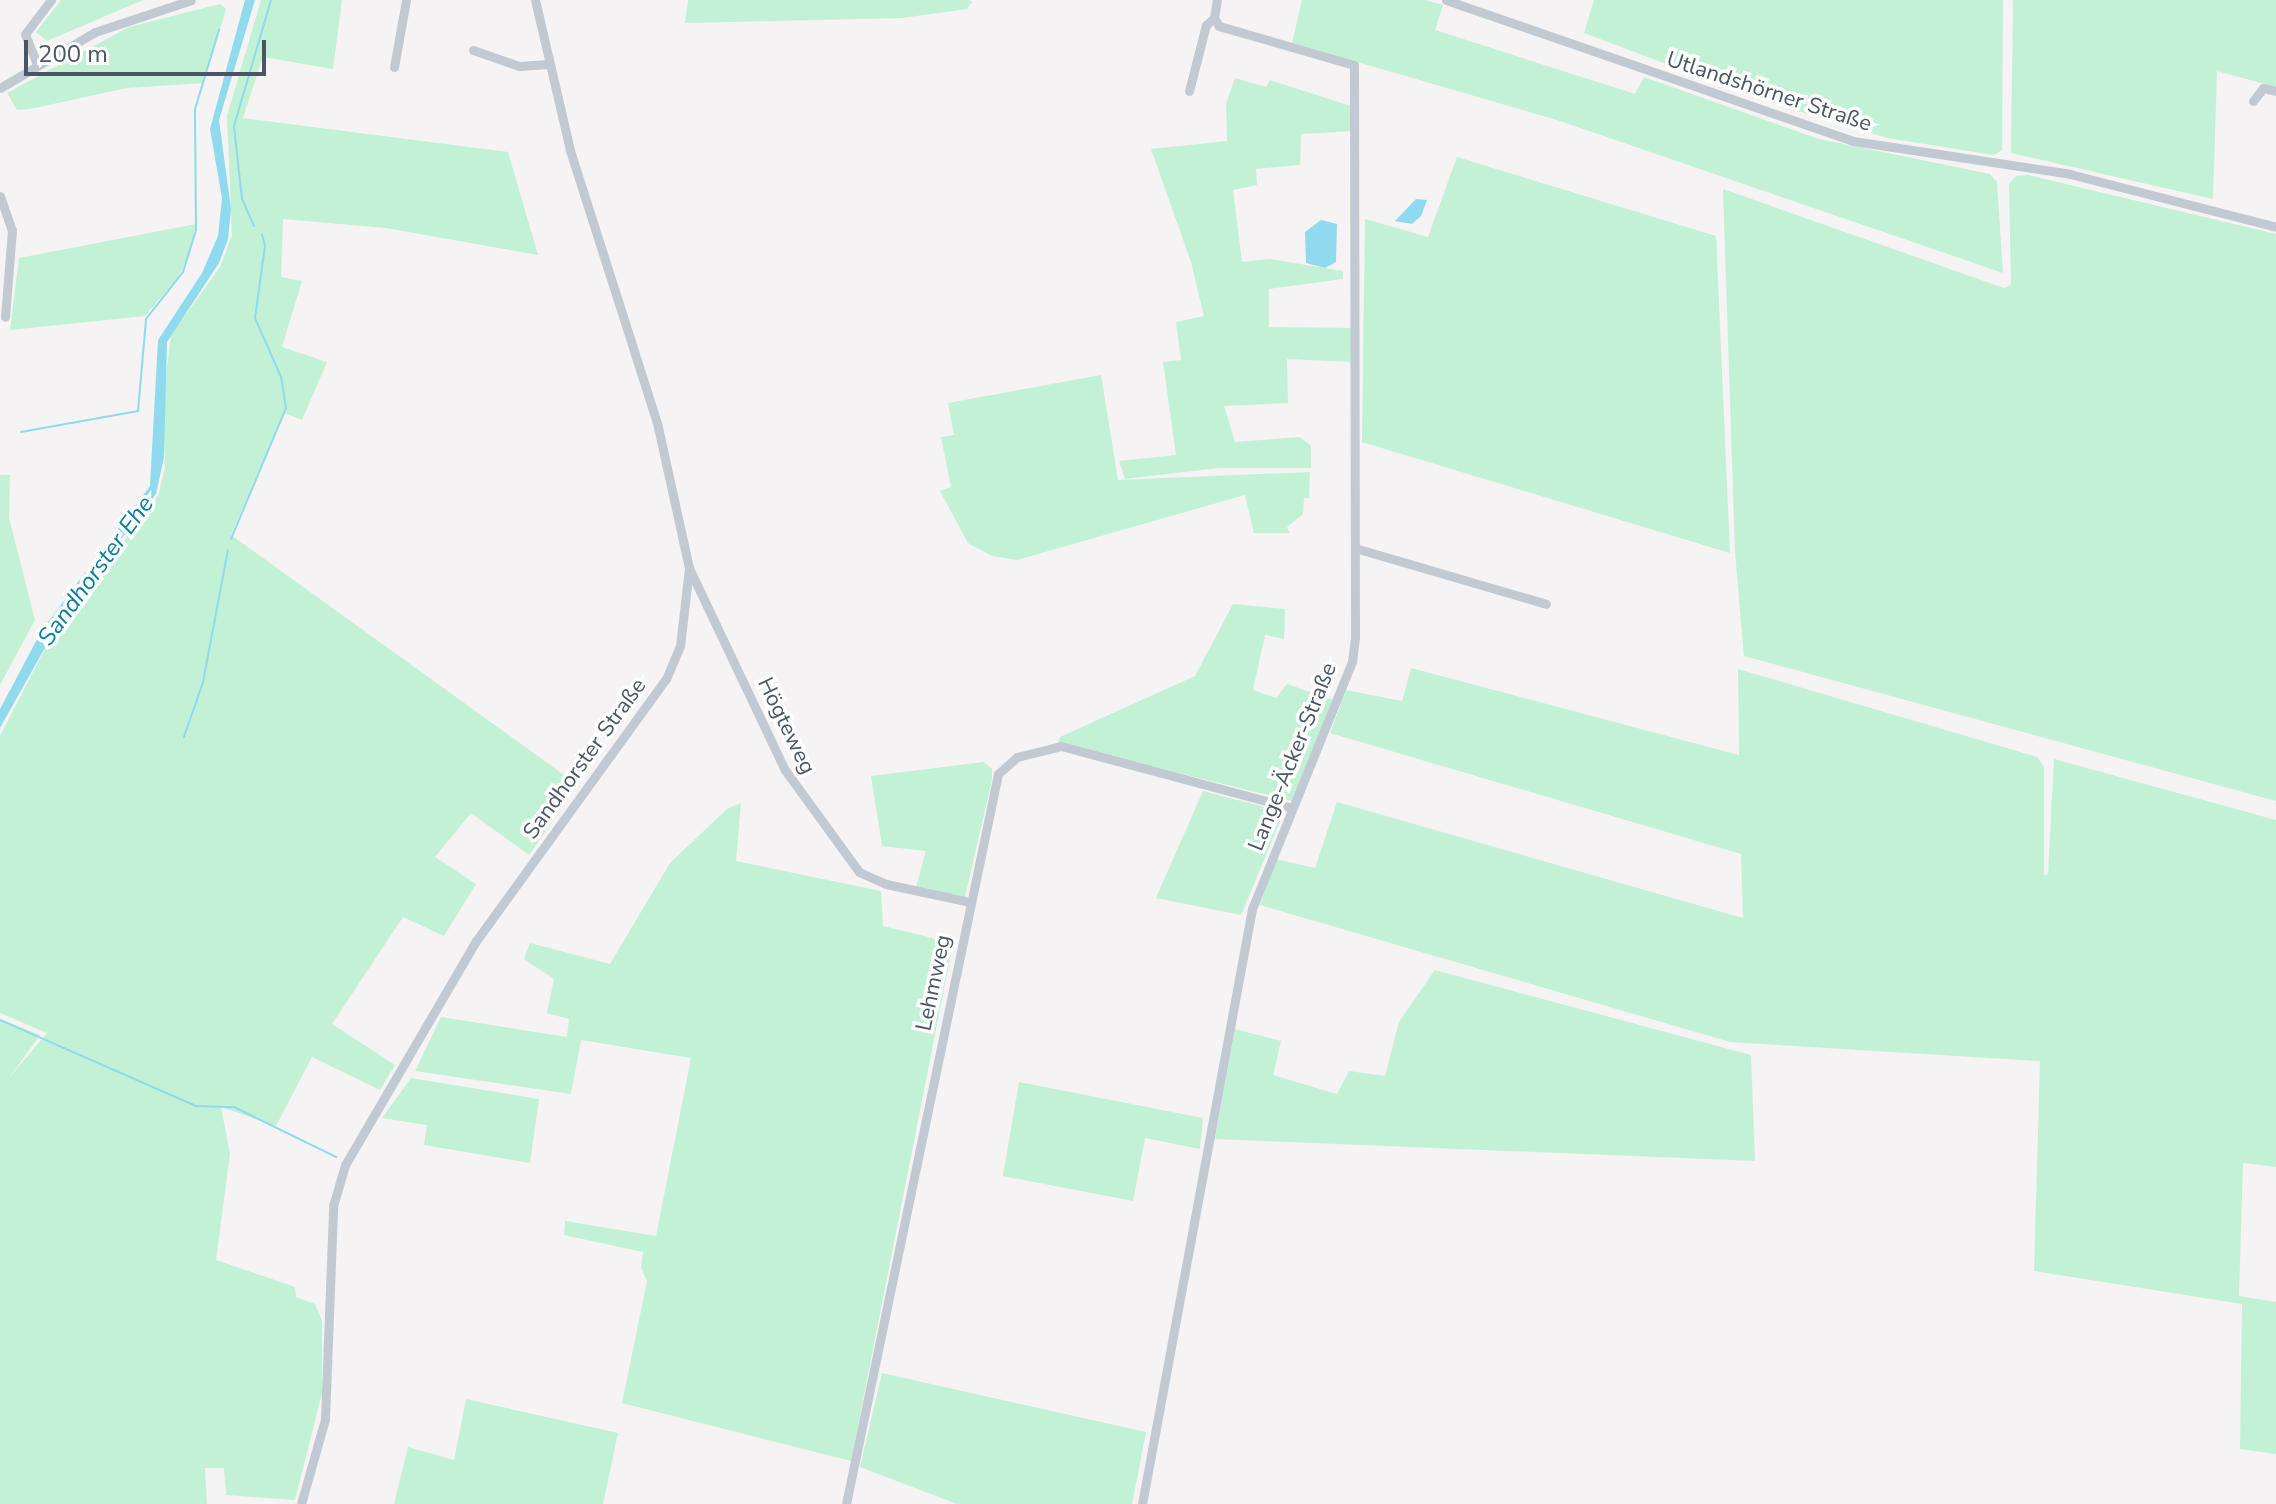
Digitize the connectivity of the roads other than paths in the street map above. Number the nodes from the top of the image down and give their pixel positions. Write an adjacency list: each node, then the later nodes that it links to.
1 (51, 0): 9 (street)
2 (191, 0): 9 (street)
3 (406, 0): 11 (street)
4 (535, 0): 10 (street, Sandhorster Straße)
5 (1217, 0): 7 (street)
6 (1446, 0): 17 (street, Utlandshörner Straße)
7 (1214, 18): 13 (street); 19 (street, Lange-Äcker-Straße)
8 (473, 50): 10 (street)
9 (37, 64): 12 (street)
10 (549, 64): 20 (street, Sandhorster Straße)
11 (394, 67)
12 (0, 88)
13 (1189, 91)
14 (2276, 91): 15 (street)
15 (2253, 101)
16 (0, 196): 18 (street)
17 (2276, 227)
18 (5, 317)
19 (1355, 548): 21 (street); 22 (street, Lange-Äcker-Straße)
20 (689, 568): 23 (street, Högteweg); 24 (street, Sandhorster Straße)
21 (1546, 604)
22 (1292, 808): 23 (street, Lehmweg); 26 (street, Lange-Äcker-Straße)
23 (969, 902): 25 (street, Lehmweg)
24 (301, 1504)
25 (846, 1504)
26 (1142, 1504)

